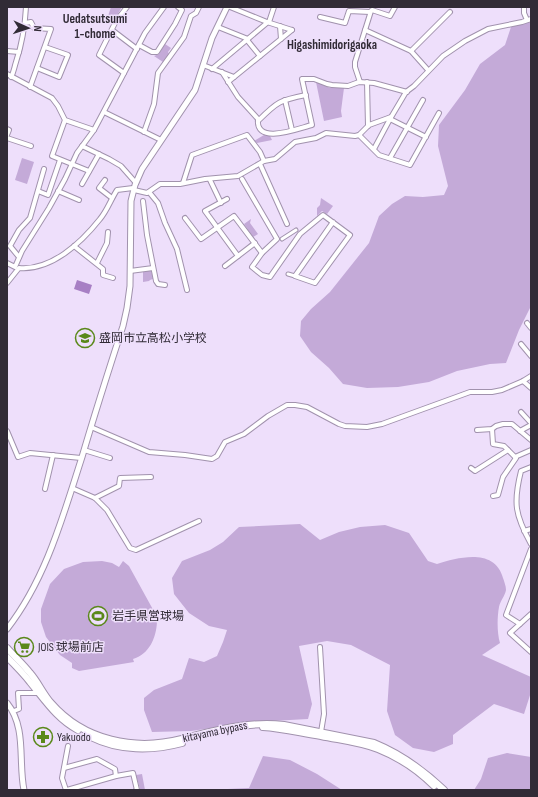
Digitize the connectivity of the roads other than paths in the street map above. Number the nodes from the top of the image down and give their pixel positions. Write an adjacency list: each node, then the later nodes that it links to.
1 (26, 7): 16 (street)
2 (127, 7): 19 (street)
3 (164, 7): 24 (street)
4 (178, 7): 24 (street)
5 (199, 7): 55 (street)
6 (227, 7): 18 (street)
7 (230, 7): 15 (street)
8 (274, 7): 15 (street)
9 (395, 7): 11 (street)
10 (524, 7): 14 (street)
11 (370, 12): 13 (street); 20 (street)
12 (450, 12): 26 (street)
13 (320, 17)
14 (529, 20): 32 (street)
15 (269, 22): 17 (street); 21 (street)
16 (25, 23): 23 (street); 27 (street)
17 (280, 26): 22 (street); 22 (street)
18 (218, 27): 21 (street); 29 (street)
19 (112, 30): 24 (street); 34 (street)
20 (365, 30): 26 (street); 38 (street)
21 (247, 39): 28 (street); 31 (street)
22 (281, 39): 28 (street)
23 (45, 47): 30 (street); 30 (street)
24 (138, 47): 34 (street)
25 (7, 50): 27 (street)
26 (411, 51): 32 (street)
27 (19, 52): 35 (street)
28 (260, 56): 36 (street)
29 (203, 65): 31 (street); 59 (street)
30 (37, 68): 40 (street)
31 (212, 69): 33 (street)
32 (428, 70): 41 (street)
33 (222, 72): 36 (street); 37 (street)
34 (124, 73): 45 (street)
35 (9, 76): 40 (street)
36 (234, 77): 37 (street)
37 (228, 82): 48 (street)
38 (360, 82): 39 (street); 42 (street)
39 (367, 82): 41 (street); 50 (street)
40 (30, 87): 49 (street)
41 (406, 92): 47 (street)
42 (306, 95): 43 (street); 54 (street)
43 (285, 100): 48 (street); 54 (street)
44 (423, 100): 51 (street)
45 (104, 112): 53 (street); 55 (street)
46 (439, 113): 58 (street)
47 (391, 118): 50 (street); 51 (street); 62 (street)
48 (258, 119): 54 (street)
49 (65, 120): 53 (street); 65 (street)
50 (368, 126): 56 (street)
51 (407, 127): 58 (street); 64 (street)
52 (7, 129): 57 (street)
53 (94, 130): 61 (street)
54 (292, 130)
55 (144, 132): 59 (street)
56 (359, 134): 62 (street); 66 (street)
57 (7, 137): 60 (street)
58 (426, 137): 64 (street)
59 (161, 140): 73 (street)
60 (31, 146)
61 (82, 146): 63 (street); 67 (street)
62 (374, 149): 64 (street)
63 (99, 154): 69 (street); 73 (street)
64 (390, 158)
65 (60, 160): 67 (street); 80 (street)
66 (262, 162): 72 (street); 74 (street); 89 (street)
67 (72, 164): 69 (street); 78 (street)
68 (44, 169): 77 (street)
69 (89, 172): 75 (street)
70 (242, 179): 93 (street)
71 (105, 180): 82 (street)
72 (210, 180): 74 (street); 86 (street)
73 (136, 183): 76 (street)
74 (183, 183): 79 (street)
75 (82, 184)
76 (133, 189): 79 (street); 82 (street); 103 (street)
77 (38, 191): 80 (street); 98 (street)
78 (58, 191): 81 (street); 84 (street)
79 (149, 192): 109 (street)
80 (48, 195): 81 (street)
81 (54, 198): 98 (street)
82 (112, 198): 95 (street)
83 (227, 199): 86 (street)
84 (79, 200)
85 (143, 201): 102 (street)
86 (221, 202): 90 (street)
87 (185, 218): 90 (street)
88 (333, 222): 96 (street); 105 (street); 105 (street)
89 (287, 224)
90 (217, 228): 94 (street); 97 (street)
91 (296, 230): 93 (street)
92 (108, 232): 100 (street)
93 (279, 239): 96 (street)
94 (255, 243): 96 (street); 97 (street)
95 (74, 246): 100 (street); 107 (street)
96 (262, 253)
97 (238, 256): 101 (street)
98 (19, 257): 99 (street)
99 (7, 263)
100 (97, 263): 106 (street)
101 (224, 266)
102 (153, 268): 103 (street); 108 (street)
103 (130, 271): 119 (street)
104 (288, 274): 105 (street)
105 (295, 276)
106 (113, 278)
107 (7, 283)
108 (165, 285)
109 (187, 290)
110 (527, 323): 111 (street)
111 (531, 328)
112 (521, 344): 113 (street)
113 (531, 356)
114 (531, 376): 115 (street)
115 (523, 381): 116 (street); 119 (street)
116 (531, 388)
117 (521, 412): 118 (street)
118 (531, 424): 123 (street)
119 (91, 427): 125 (street)
120 (492, 429): 121 (street); 123 (street); 126 (street)
121 (477, 430)
122 (7, 431): 128 (street)
123 (520, 431): 124 (street)
124 (531, 440)
125 (84, 450): 130 (street); 131 (street)
126 (508, 450): 129 (street); 132 (street)
127 (531, 450): 129 (street)
128 (53, 455): 130 (street); 136 (street)
129 (515, 457): 137 (street)
130 (81, 458): 135 (street)
131 (110, 458)
132 (471, 468)
133 (531, 468): 141 (street)
134 (151, 477): 138 (street)
135 (72, 488): 138 (street); 146 (street)
136 (45, 489)
137 (493, 496)
138 (95, 498): 139 (street)
139 (199, 521)
140 (531, 529): 141 (street)
141 (524, 531): 142 (street)
142 (531, 544)
143 (531, 549): 145 (street)
144 (531, 614): 145 (street)
145 (520, 624): 149 (street)
146 (7, 630)
147 (320, 647): 154 (street)
148 (7, 648): 154 (highway, kitayama bypass)
149 (531, 652)
150 (7, 657): 151 (highway, kitayama bypass)
151 (39, 693): 153 (street); 161 (highway, kitayama bypass)
152 (7, 703): 153 (street)
153 (14, 711): 158 (street)
154 (321, 732): 162 (highway, kitayama bypass)
155 (68, 746): 156 (street)
156 (64, 768): 157 (street); 159 (street)
157 (116, 776): 159 (street); 160 (street)
158 (24, 790)
159 (66, 790)
160 (136, 790)
161 (439, 790)
162 (444, 790)

